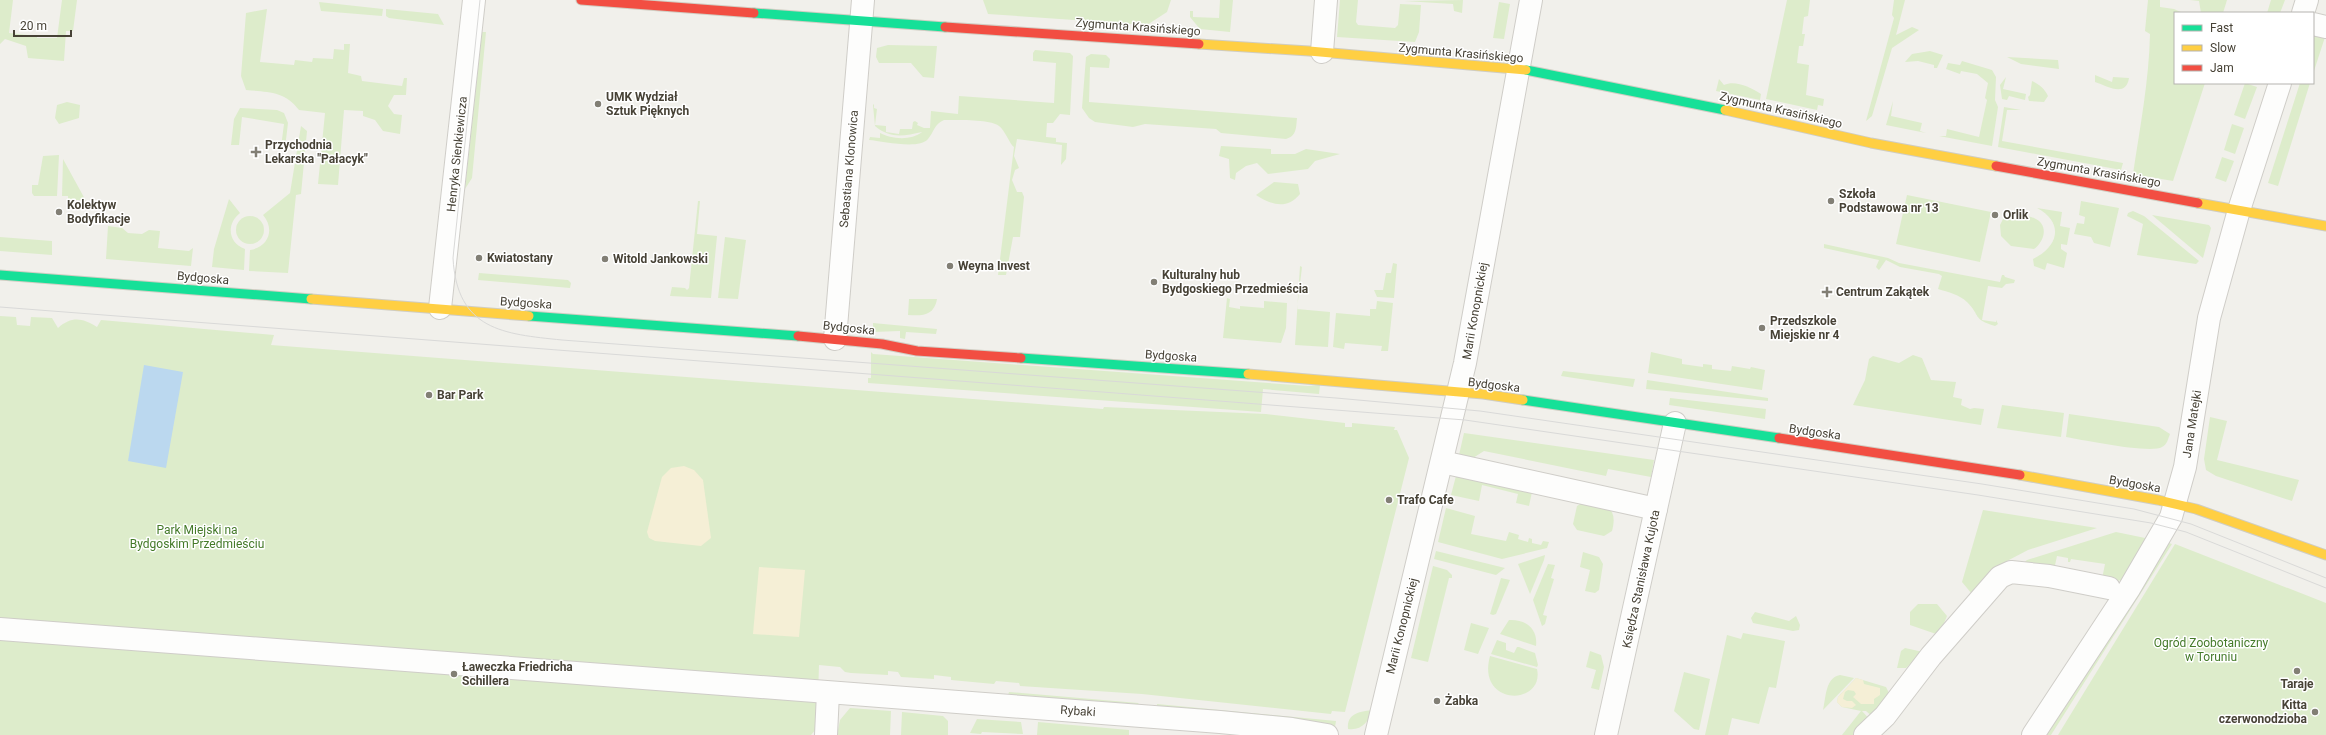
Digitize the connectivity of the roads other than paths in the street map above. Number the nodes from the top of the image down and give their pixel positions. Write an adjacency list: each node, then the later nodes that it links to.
1 (474, 0): 17 (street, Henryka Sienkiewicza)
2 (581, 0): 8 (street, Zygmunta Krasińskiego)
3 (863, 0): 8 (street, Sebastiana Klonowica)
4 (1326, 0): 11 (street)
5 (1531, 0): 12 (street, Marii Konopnickiej)
6 (2307, 0): 7 (street)
7 (2303, 12)
8 (861, 21): 11 (street, Zygmunta Krasińskiego); 18 (street, Sebastiana Klonowica)
9 (2314, 24): 10 (street)
10 (2326, 27)
11 (1322, 52): 12 (street, Zygmunta Krasińskiego)
12 (1519, 69): 14 (street, Zygmunta Krasińskiego); 19 (street, Marii Konopnickiej)
13 (2280, 84): 14 (street, Jana Matejki)
14 (2239, 210): 15 (street, Zygmunta Krasińskiego); 22 (street, Jana Matejki)
15 (2326, 226)
16 (0, 275): 17 (street, Bydgoska)
17 (440, 308): 18 (street, Bydgoska)
18 (835, 339): 19 (street, Bydgoska)
19 (1459, 392): 20 (street, Bydgoska); 21 (street, Marii Konopnickiej)
20 (1674, 423): 22 (street, Bydgoska); 23 (street, Księdza Stanisława Kujota)
21 (1442, 462): 23 (street); 30 (street, Marii Konopnickiej)
22 (2176, 504): 24 (street, Bydgoska); 33 (street, Jana Matejki)
23 (1656, 509): 31 (street, Księdza Stanisława Kujota)
24 (2326, 555)
25 (2108, 588): 32 (street)
26 (0, 629): 27 (street, Rybaki)
27 (828, 693): 28 (street); 29 (street, Rybaki)
28 (826, 735)
29 (1327, 735)
30 (1376, 735)
31 (1606, 735)
32 (1865, 735)
33 (2033, 735)

